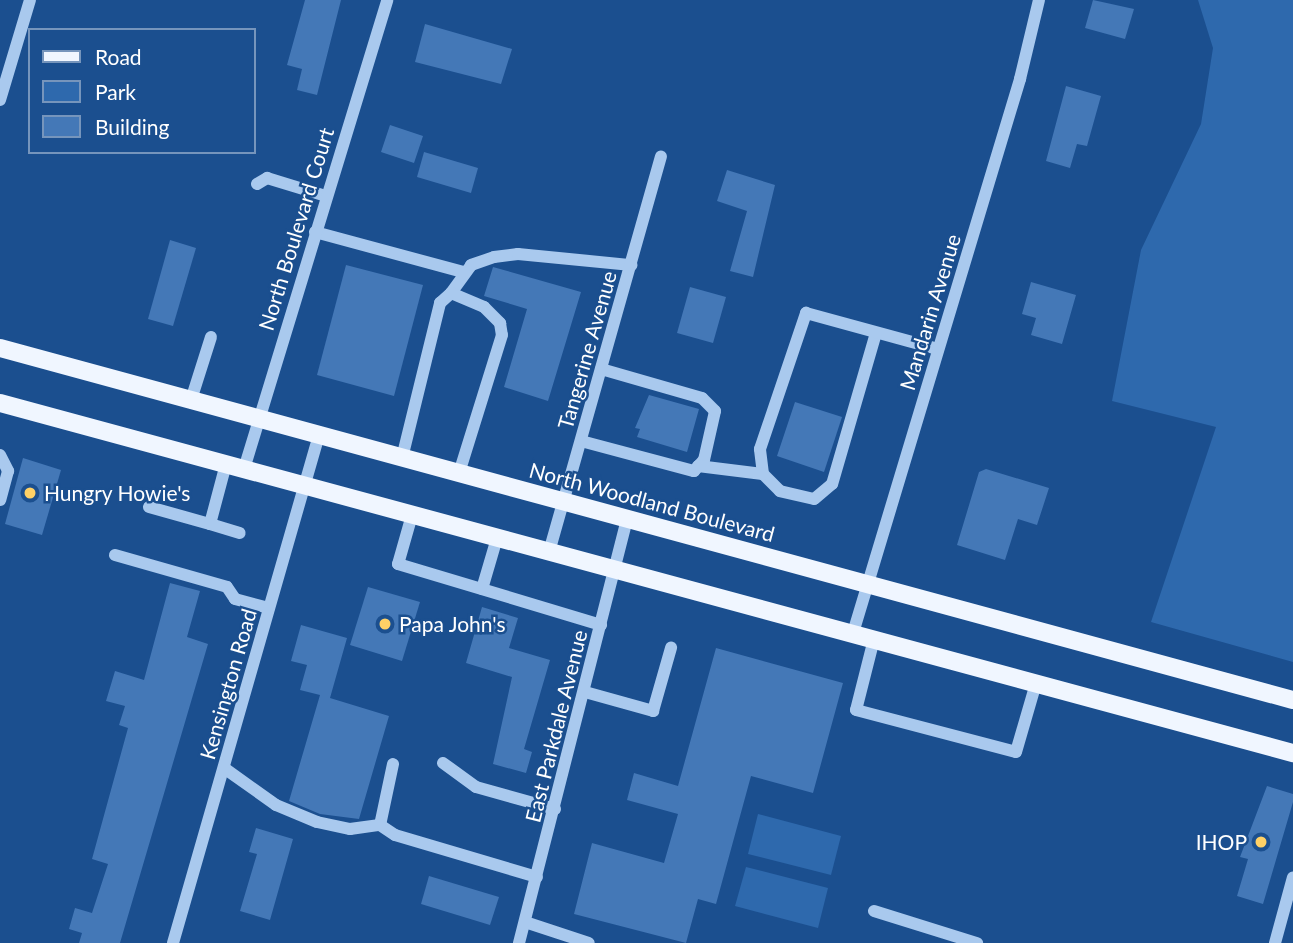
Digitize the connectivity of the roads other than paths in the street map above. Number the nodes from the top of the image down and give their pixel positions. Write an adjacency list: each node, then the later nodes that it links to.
1 (30, 0): 4 (street)
2 (387, 0): 7 (street, North Boulevard Court)
3 (1039, 0): 15 (street, Mandarin Avenue)
4 (0, 100)
5 (660, 157): 9 (street, Tangerine Avenue)
6 (257, 184): 7 (street)
7 (326, 195): 8 (street, North Boulevard Court)
8 (315, 232): 10 (street); 19 (street, North Boulevard Court)
9 (631, 265): 10 (street); 16 (street, Tangerine Avenue)
10 (463, 272): 11 (street)
11 (451, 293): 23 (street); 26 (street)
12 (876, 333): 15 (street); 27 (street); 27 (street)
13 (211, 337): 17 (street)
14 (0, 348): 17 (main road, North Woodland Boulevard)
15 (939, 349): 40 (street, Mandarin Avenue)
16 (601, 369): 21 (street, Tangerine Avenue); 24 (street)
17 (191, 401): 19 (main road, North Woodland Boulevard)
18 (0, 403): 25 (main road)
19 (258, 419): 20 (main road, North Woodland Boulevard); 25 (street, North Boulevard Court)
20 (319, 435): 23 (main road, North Woodland Boulevard); 28 (street, Kensington Road)
21 (581, 441): 24 (street); 30 (street, Tangerine Avenue)
22 (0, 455): 29 (street)
23 (402, 458): 26 (main road, North Woodland Boulevard)
24 (698, 466): 27 (street)
25 (235, 467): 28 (main road); 34 (street, North Boulevard Court)
26 (459, 473): 30 (main road, North Woodland Boulevard)
27 (763, 474)
28 (305, 486): 32 (main road); 42 (street, Kensington Road)
29 (0, 500)
30 (564, 502): 33 (main road, North Woodland Boulevard); 37 (street, Tangerine Avenue)
31 (149, 507): 34 (street)
32 (412, 515): 36 (main road); 41 (street)
33 (627, 518): 39 (street, East Parkdale Avenue); 40 (main road, North Woodland Boulevard)
34 (210, 524): 35 (street)
35 (240, 533)
36 (497, 538): 37 (main road); 41 (street)
37 (550, 552): 39 (main road)
38 (115, 555): 42 (street)
39 (614, 570): 43 (street, East Parkdale Avenue); 44 (main road)
40 (866, 584): 44 (street, Mandarin Avenue); 49 (main road, North Woodland Boulevard)
41 (482, 589): 43 (street)
42 (270, 608): 53 (street, Kensington Road)
43 (601, 625): 48 (street, East Parkdale Avenue)
44 (853, 633): 45 (main road)
45 (874, 639): 47 (main road); 47 (street)
46 (671, 648): 48 (street)
47 (1036, 683): 50 (main road)
48 (585, 692): 54 (street, East Parkdale Avenue)
49 (1293, 700)
50 (1293, 753)
51 (443, 762): 54 (street)
52 (393, 764): 55 (street)
53 (224, 768): 55 (street); 60 (street, Kensington Road)
54 (555, 809): 56 (street, East Parkdale Avenue)
55 (380, 825): 56 (street)
56 (537, 877): 59 (street, East Parkdale Avenue)
57 (1293, 877): 64 (street)
58 (874, 911): 63 (street)
59 (525, 922): 61 (street, East Parkdale Avenue); 62 (street)
60 (173, 943)
61 (519, 943)
62 (589, 943)
63 (977, 943)
64 (1275, 943)

